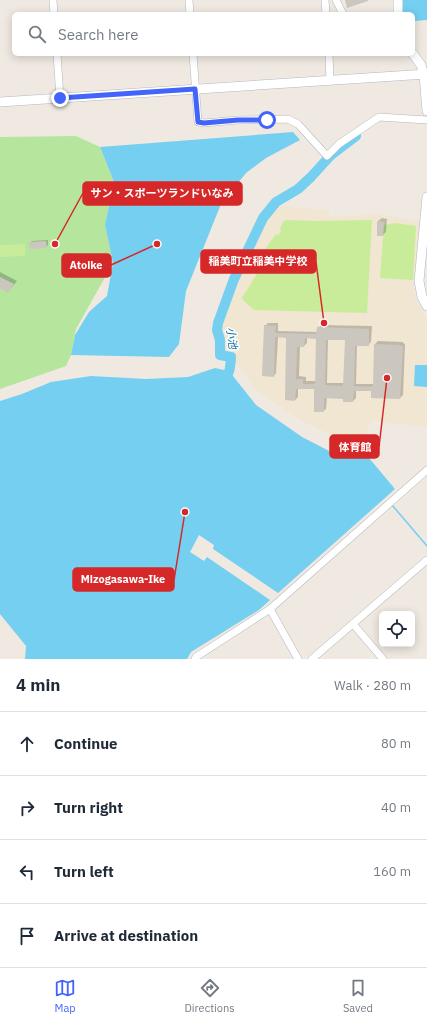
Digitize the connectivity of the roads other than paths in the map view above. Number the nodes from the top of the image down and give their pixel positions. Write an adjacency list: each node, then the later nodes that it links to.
1 (53, 0): 6 (street)
2 (189, 0): 7 (street)
3 (326, 0): 8 (street)
4 (336, 0): 9 (street)
5 (398, 0): 10 (street)
6 (54, 12)
7 (190, 12)
8 (326, 12)
9 (343, 12)
10 (398, 12)
11 (57, 56): 18 (street)
12 (193, 56): 17 (street)
13 (329, 56): 16 (street)
14 (414, 56): 15 (street)
15 (426, 75): 16 (street); 20 (street)
16 (330, 81): 17 (street)
17 (195, 89): 18 (street); 21 (street)
18 (60, 98): 19 (street)
19 (0, 102)
20 (427, 110)
21 (427, 120)
22 (427, 197): 23 (street)
23 (427, 306)
24 (427, 470): 26 (street)
25 (427, 560): 27 (street)
26 (270, 609): 28 (street); 29 (street)
27 (353, 624): 30 (street); 31 (street)
28 (195, 659)
29 (298, 659)
30 (312, 659)
31 (383, 659)

